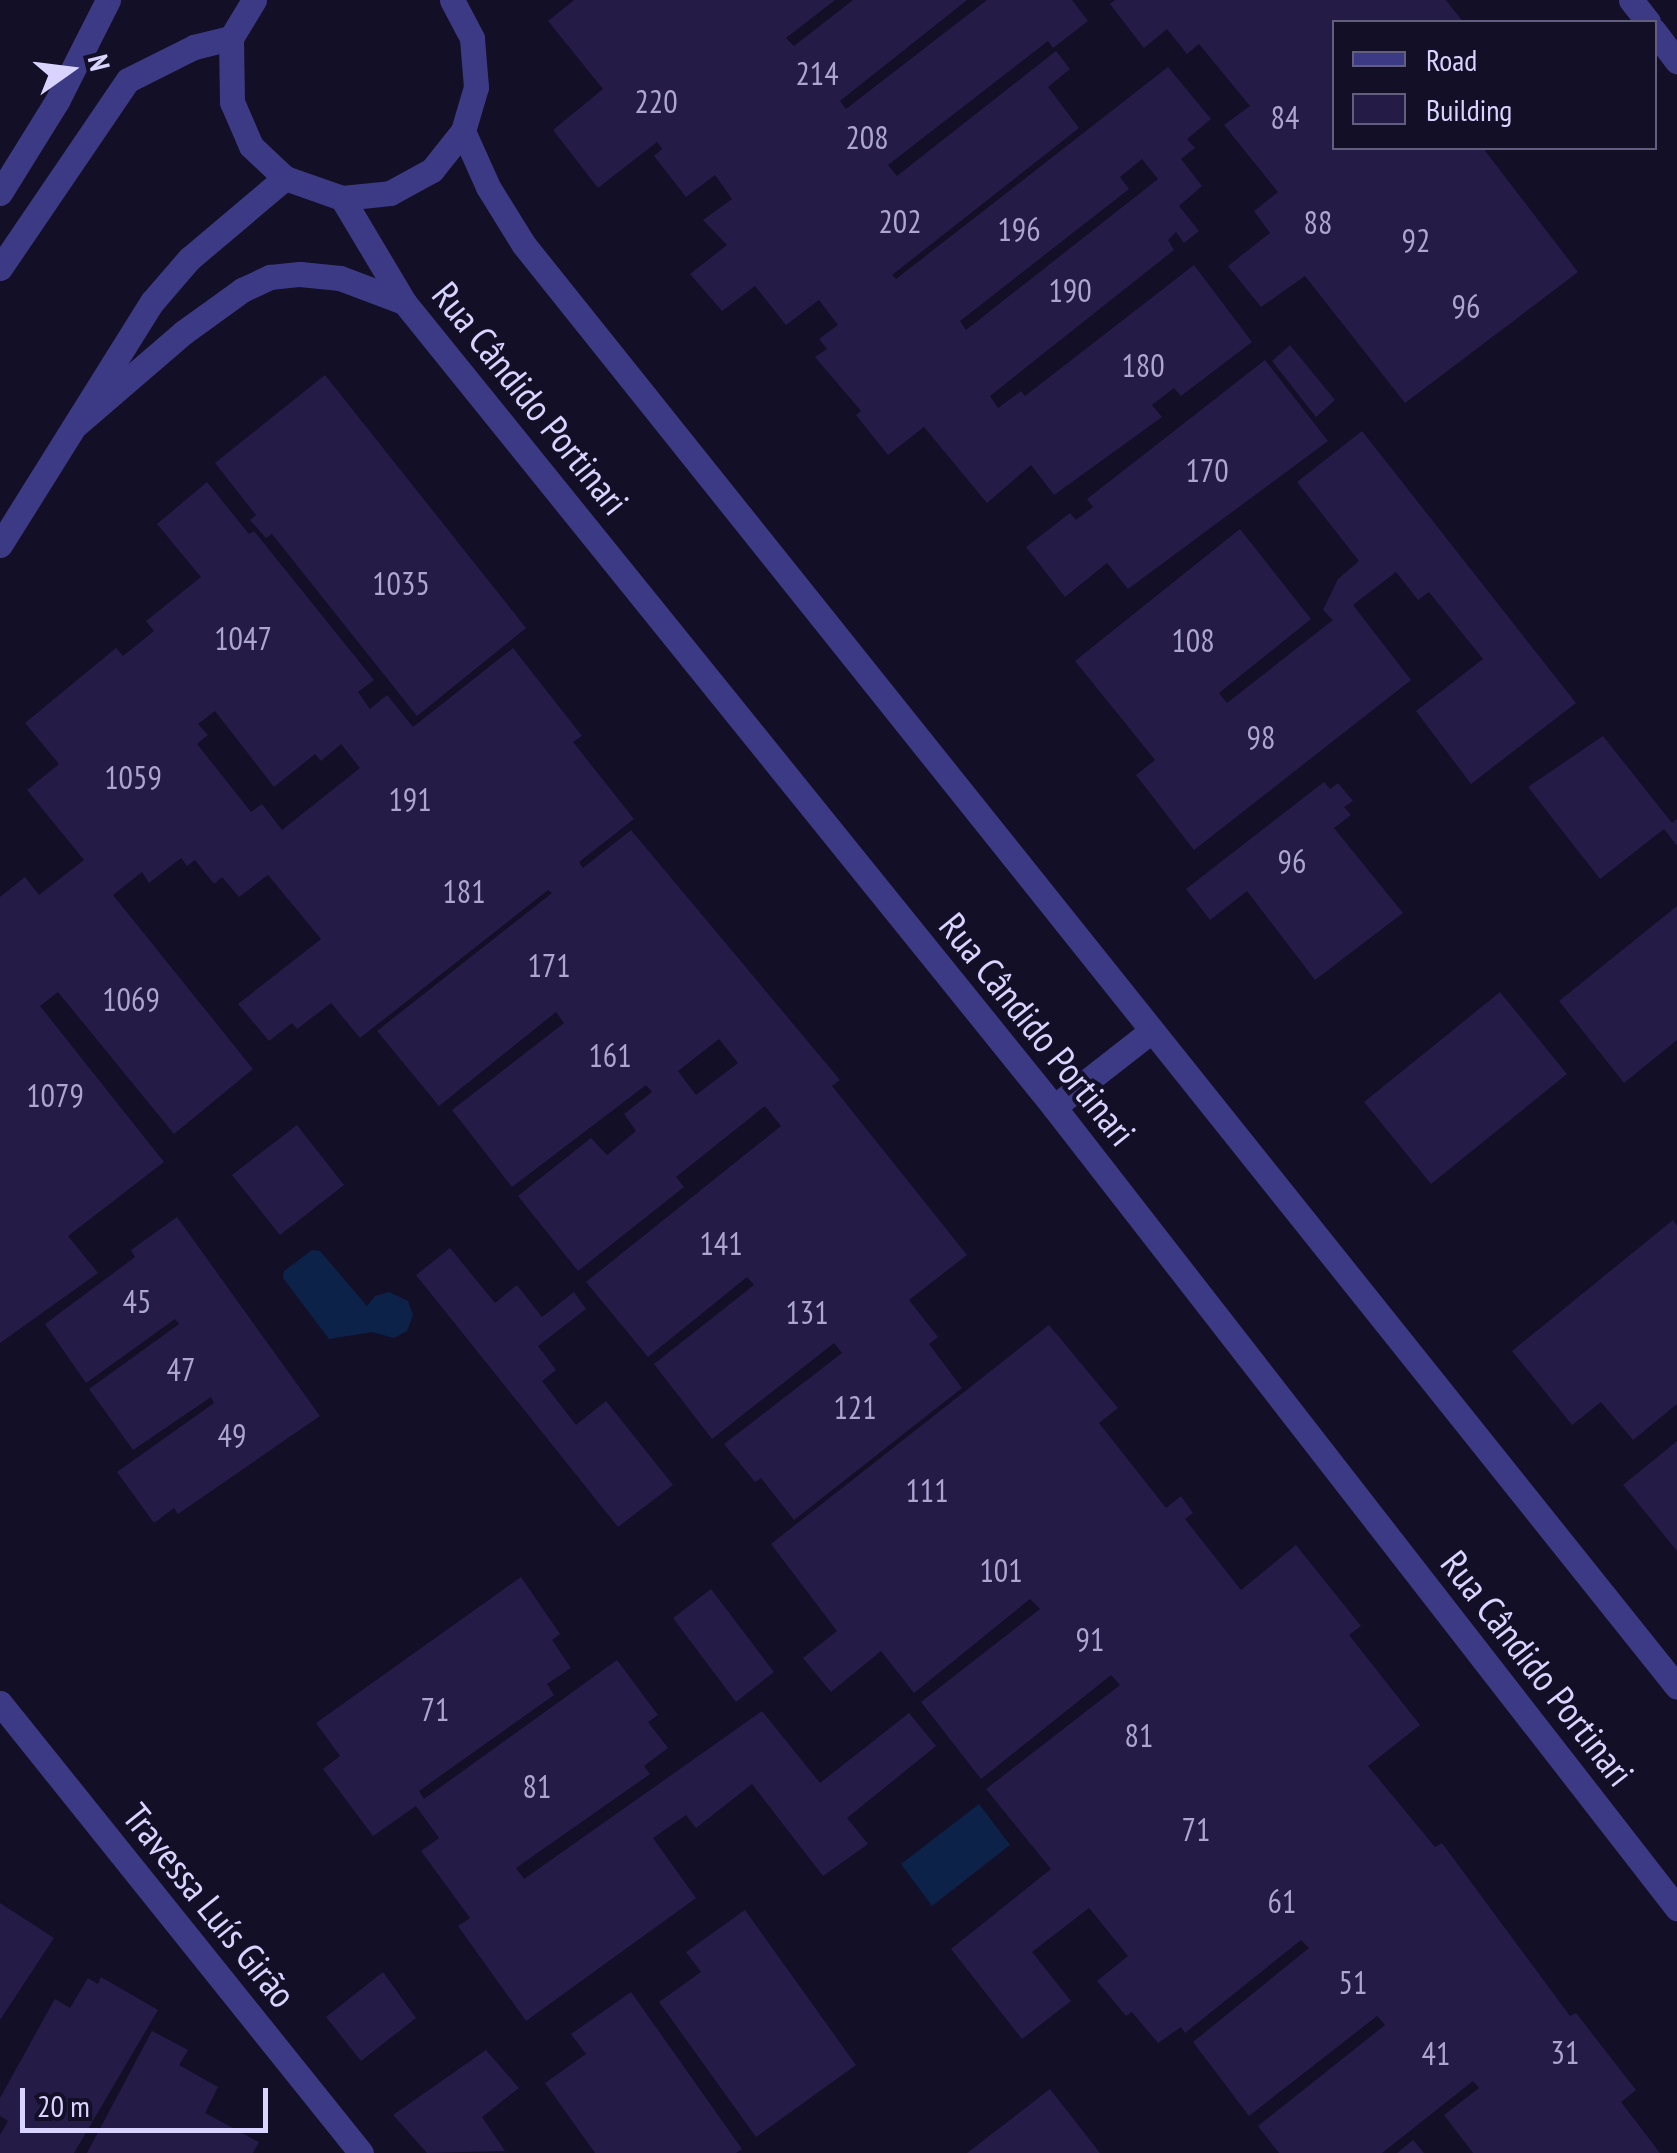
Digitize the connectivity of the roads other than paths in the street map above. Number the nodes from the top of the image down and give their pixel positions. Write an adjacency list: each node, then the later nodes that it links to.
1 (108, 0): 11 (street)
2 (452, 0): 9 (street)
3 (1630, 0): 5 (street)
4 (248, 3): 7 (street)
5 (1646, 20)
6 (1657, 35): 8 (street)
7 (231, 38): 10 (street); 13 (street)
8 (1677, 61)
9 (463, 131): 12 (street); 17 (street)
10 (284, 178): 12 (street); 15 (street)
11 (0, 193)
12 (342, 198): 14 (street, Rua Cândido Portinari)
13 (0, 268)
14 (404, 302): 15 (street); 18 (street, Rua Cândido Portinari)
15 (77, 424): 16 (street)
16 (0, 546)
17 (1150, 1032): 18 (street); 19 (street)
18 (1054, 1107): 21 (street, Rua Cândido Portinari)
19 (1677, 1688)
20 (0, 1703): 22 (street, Travessa Luís Girão)
21 (1677, 1908)
22 (361, 2153)

